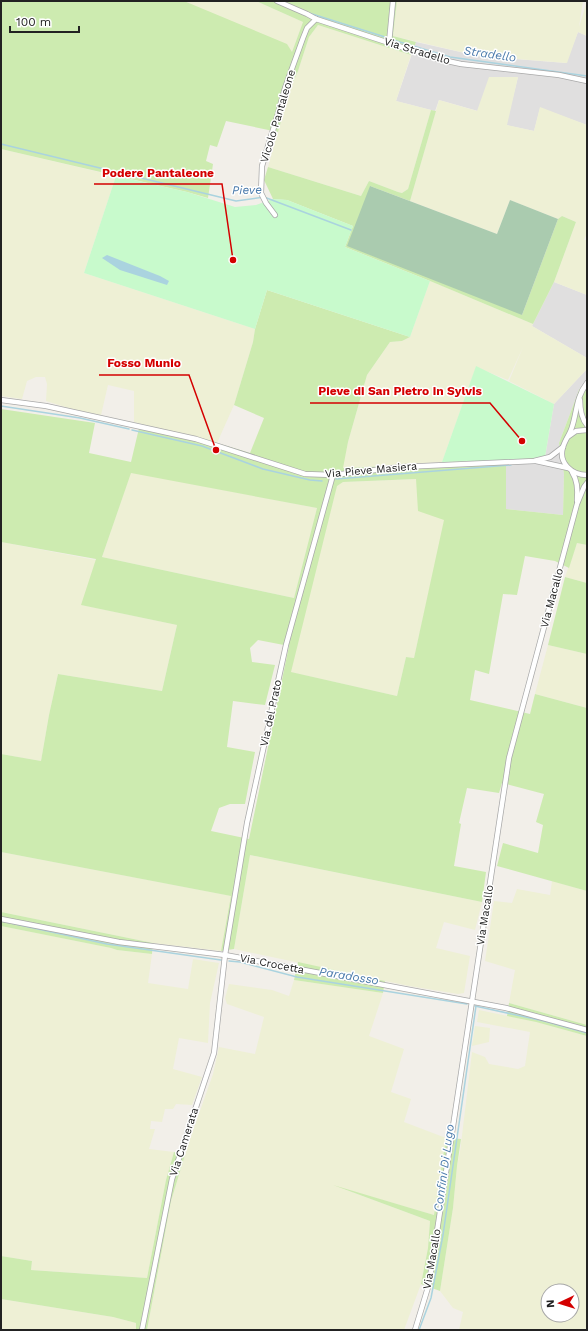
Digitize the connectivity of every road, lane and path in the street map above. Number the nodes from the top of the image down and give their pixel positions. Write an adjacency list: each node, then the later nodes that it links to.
1 (276, 1): 3 (street, Via Stradello)
2 (393, 1): 4 (street)
3 (316, 19): 4 (street, Via Stradello); 6 (street, Vicolo Pantaleone)
4 (388, 43): 5 (street, Via Stradello)
5 (587, 81)
6 (275, 215)
7 (587, 383): 8 (street)
8 (580, 396): 10 (street); 12 (street)
9 (1, 400): 16 (street, Via Pieve Masiera)
10 (587, 425)
11 (587, 430): 12 (street)
12 (567, 438): 13 (street)
13 (563, 447): 14 (street, Via Pieve Masiera); 15 (street)
14 (534, 461): 15 (street, Via Pieve Masiera); 16 (street, Via Pieve Masiera)
15 (569, 469): 17 (street, Via Pieve Masiera); 19 (street, Via Macallo)
16 (333, 475): 21 (street, Via del Prato)
17 (587, 475)
18 (587, 484): 19 (street, Via Macallo)
19 (577, 504): 22 (street, Via Macallo)
20 (1, 919): 21 (street, Via Crocetta)
21 (225, 955): 22 (street, Via Crocetta); 24 (street, Via Camerata)
22 (471, 1002): 23 (street, Via Crocetta); 25 (street, Via Macallo)
23 (587, 1030)
24 (142, 1330)
25 (415, 1330)

